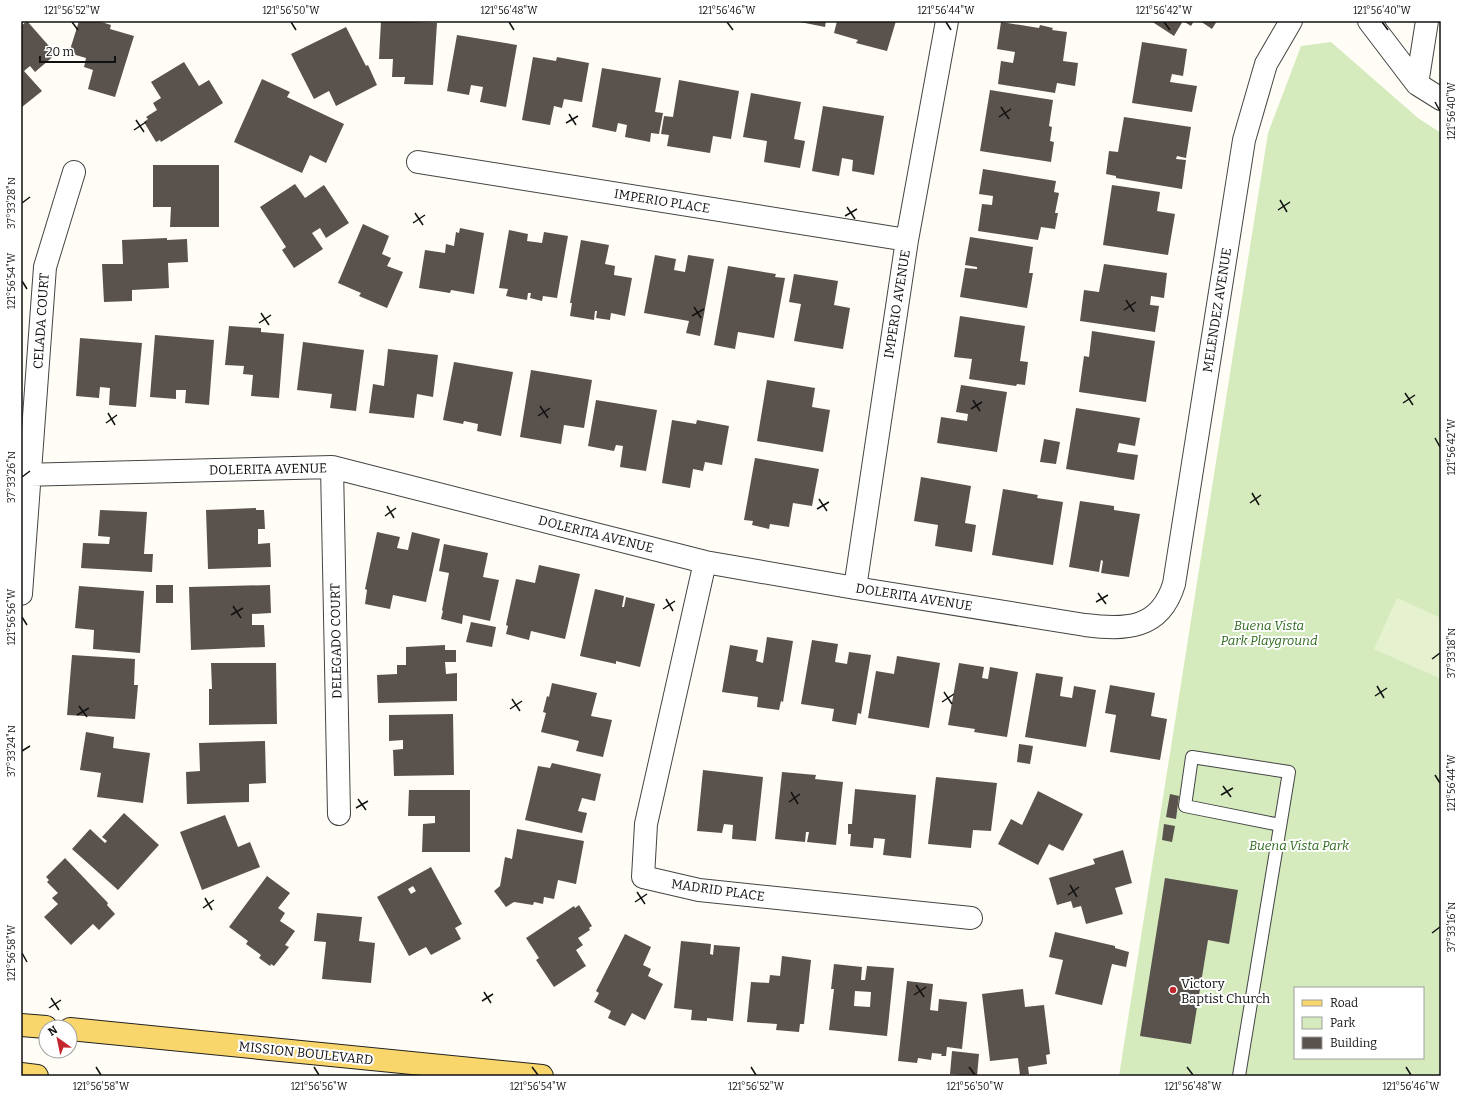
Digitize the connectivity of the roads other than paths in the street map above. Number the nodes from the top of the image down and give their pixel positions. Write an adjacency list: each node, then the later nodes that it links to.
1 (947, 21): 9 (street, IMPERIO AVENUE)
2 (1291, 21): 15 (street, MELENDEZ AVENUE)
3 (1369, 21): 5 (street)
4 (1427, 21): 5 (street)
5 (1417, 84): 6 (street)
6 (1441, 99)
7 (418, 162): 9 (street, IMPERIO PLACE)
8 (74, 172): 11 (street, CELADA COURT)
9 (907, 240): 13 (street, IMPERIO AVENUE)
10 (332, 468): 11 (street, DOLERITA AVENUE); 12 (street, DOLERITA AVENUE); 16 (street, DELEGADO COURT)
11 (25, 475): 14 (street, CELADA COURT)
12 (705, 562): 13 (street, DOLERITA AVENUE); 18 (street, MADRID PLACE)
13 (854, 588): 15 (street, DOLERITA AVENUE)
14 (21, 594)
15 (1164, 606)
16 (339, 814)
17 (1280, 825): 17 (lane); 25 (lane)
18 (971, 918)
19 (21, 1025): 20 (main road)
20 (38, 1026)
21 (78, 1030): 24 (main road, MISSION BOULEVARD)
22 (21, 1074): 23 (main road)
23 (37, 1076)
24 (542, 1076)
25 (1239, 1076)

